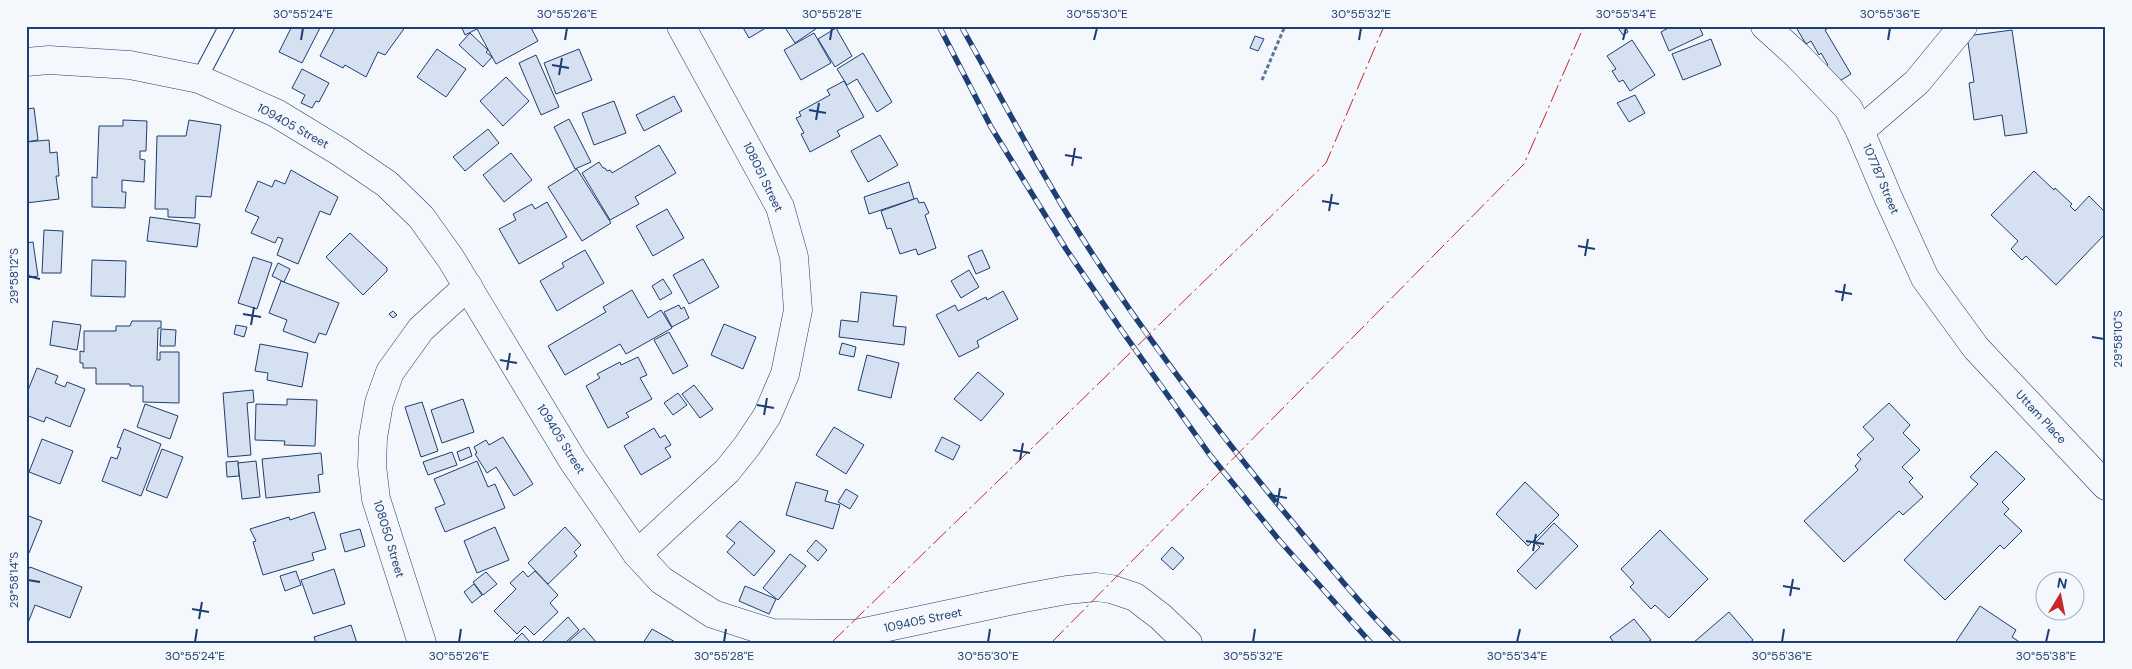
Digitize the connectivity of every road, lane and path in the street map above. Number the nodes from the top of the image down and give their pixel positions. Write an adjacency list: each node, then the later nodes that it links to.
1 (226, 26): 7 (lane)
2 (681, 26): 13 (street, 108051 Street)
3 (1284, 26): 8 (path)
4 (1765, 26): 9 (street, 107787 Street)
5 (1963, 26): 9 (street)
6 (26, 62): 7 (street, 109405 Street)
7 (199, 79): 10 (street, 109405 Street)
8 (1262, 80)
9 (1860, 131): 11 (street, 107787 Street)
10 (468, 286): 13 (street, 109405 Street); 14 (street, 108050 Street)
11 (1976, 348): 12 (street, Uttam Place)
12 (2106, 486)
13 (637, 554): 15 (street, 109405 Street)
14 (422, 643)
15 (1188, 643)

